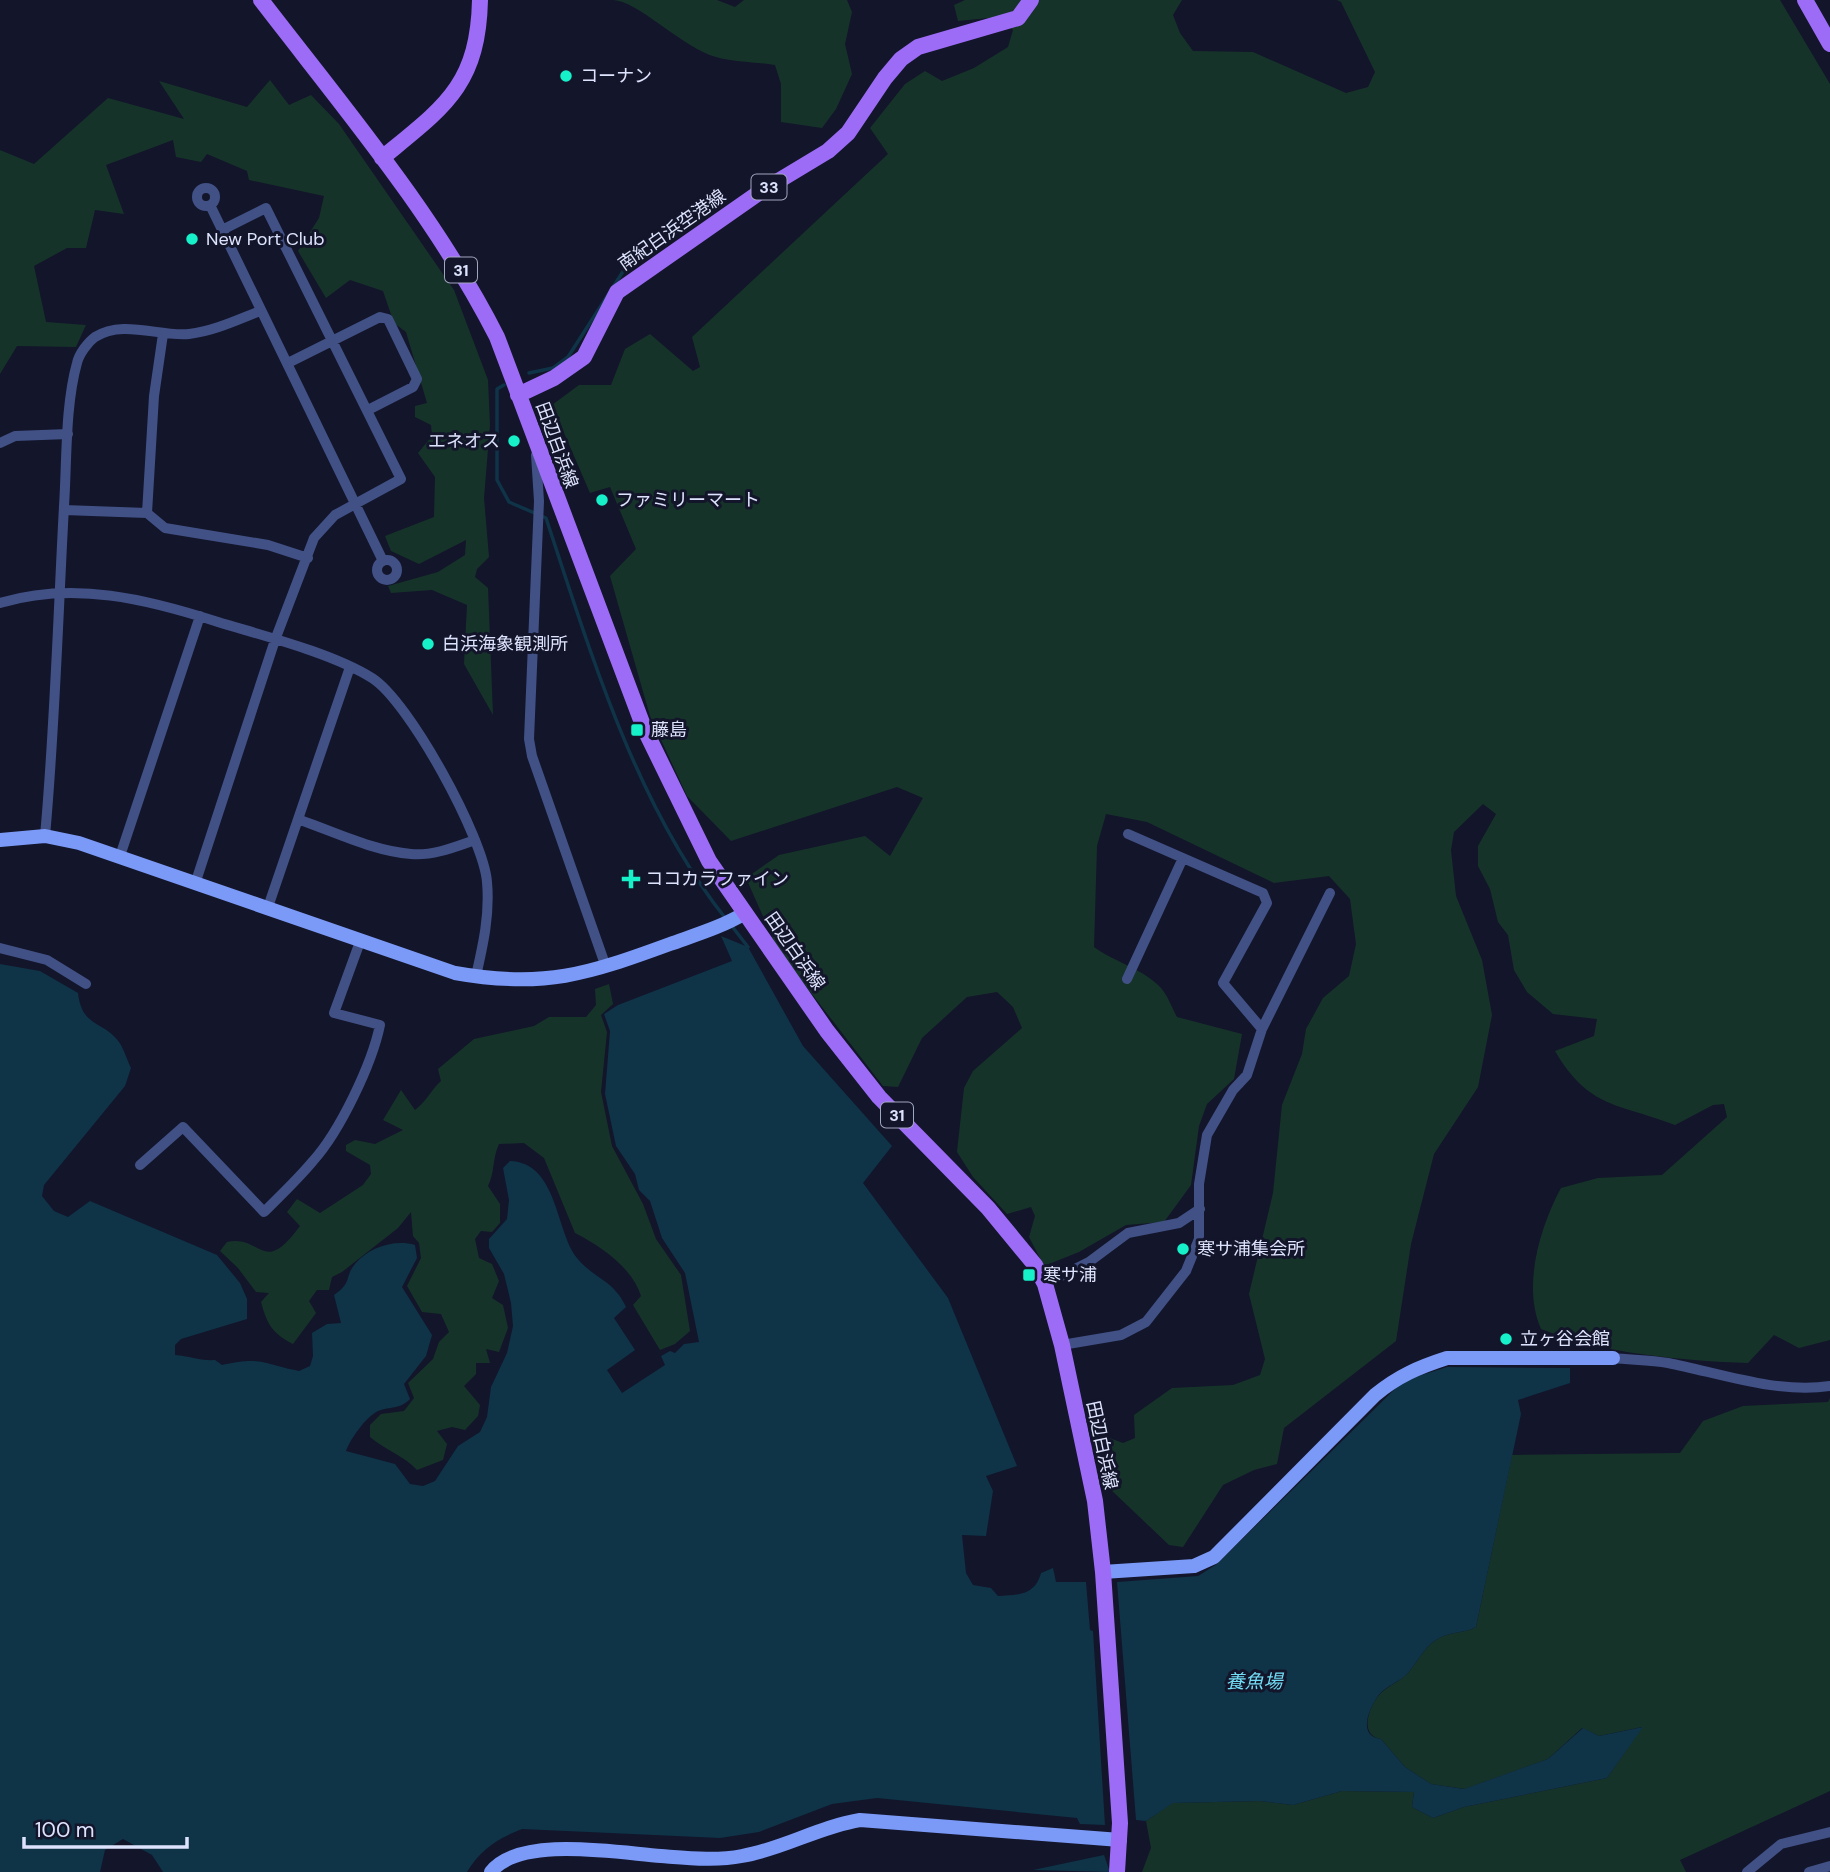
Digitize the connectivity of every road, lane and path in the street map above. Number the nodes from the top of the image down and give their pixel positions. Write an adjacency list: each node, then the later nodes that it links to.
1 (261, 0): 6 (main road)
2 (480, 0): 6 (main road)
3 (1031, 0): 13 (main road, 南紀白浜空港線 / 33)
4 (1805, 0): 5 (main road)
5 (1830, 44)
6 (382, 158): 13 (main road, 田辺白浜線 / 31)
7 (210, 205): 8 (street)
8 (222, 230): 9 (street); 11 (street)
9 (260, 310): 10 (street); 12 (street)
10 (163, 334): 15 (street); 20 (street)
11 (334, 340): 12 (street); 14 (street); 14 (street)
12 (288, 363): 18 (street)
13 (518, 395): 16 (main road, 田辺白浜線 / 31)
14 (368, 410): 18 (street)
15 (68, 434): 17 (street); 19 (street)
16 (535, 440): 38 (main road, 田辺白浜線 / 31); 41 (street)
17 (0, 443)
18 (353, 503): 21 (street); 22 (street)
19 (64, 510): 20 (street); 23 (street)
20 (147, 513): 21 (street)
21 (308, 558): 26 (street)
22 (383, 561)
23 (57, 595): 24 (street); 25 (street); 30 (street)
24 (0, 603)
25 (200, 616): 26 (street); 33 (street)
26 (275, 640): 27 (street); 35 (street)
27 (350, 667): 28 (street); 32 (street)
28 (300, 820): 32 (street); 37 (street)
29 (1128, 834): 34 (street)
30 (45, 836): 31 (street); 33 (street)
31 (0, 840)
32 (475, 841): 42 (street)
33 (120, 856): 35 (street)
34 (1183, 858): 43 (street); 45 (street)
35 (196, 881): 37 (street)
36 (1330, 893): 45 (street)
37 (268, 907): 39 (street)
38 (740, 916): 41 (street); 48 (main road, 田辺白浜線 / 31)
39 (360, 939): 42 (street); 46 (street)
40 (0, 948): 44 (street)
41 (606, 967): 42 (street)
42 (476, 976)
43 (1127, 979)
44 (86, 984)
45 (1262, 1029): 47 (street)
46 (140, 1165)
47 (1200, 1209): 48 (street); 49 (street)
48 (1045, 1284): 49 (main road, 田辺白浜線 / 31)
49 (1062, 1345): 52 (main road, 田辺白浜線 / 31)
50 (1613, 1358): 51 (street); 52 (street)
51 (1830, 1386)
52 (1103, 1572): 54 (main road, 田辺白浜線 / 31)
53 (1830, 1832): 58 (street)
54 (1121, 1840): 56 (street); 57 (main road, 田辺白浜線 / 31)
55 (1830, 1866): 59 (street)
56 (491, 1872)
57 (1117, 1872)
58 (1747, 1872)
59 (1809, 1872)

